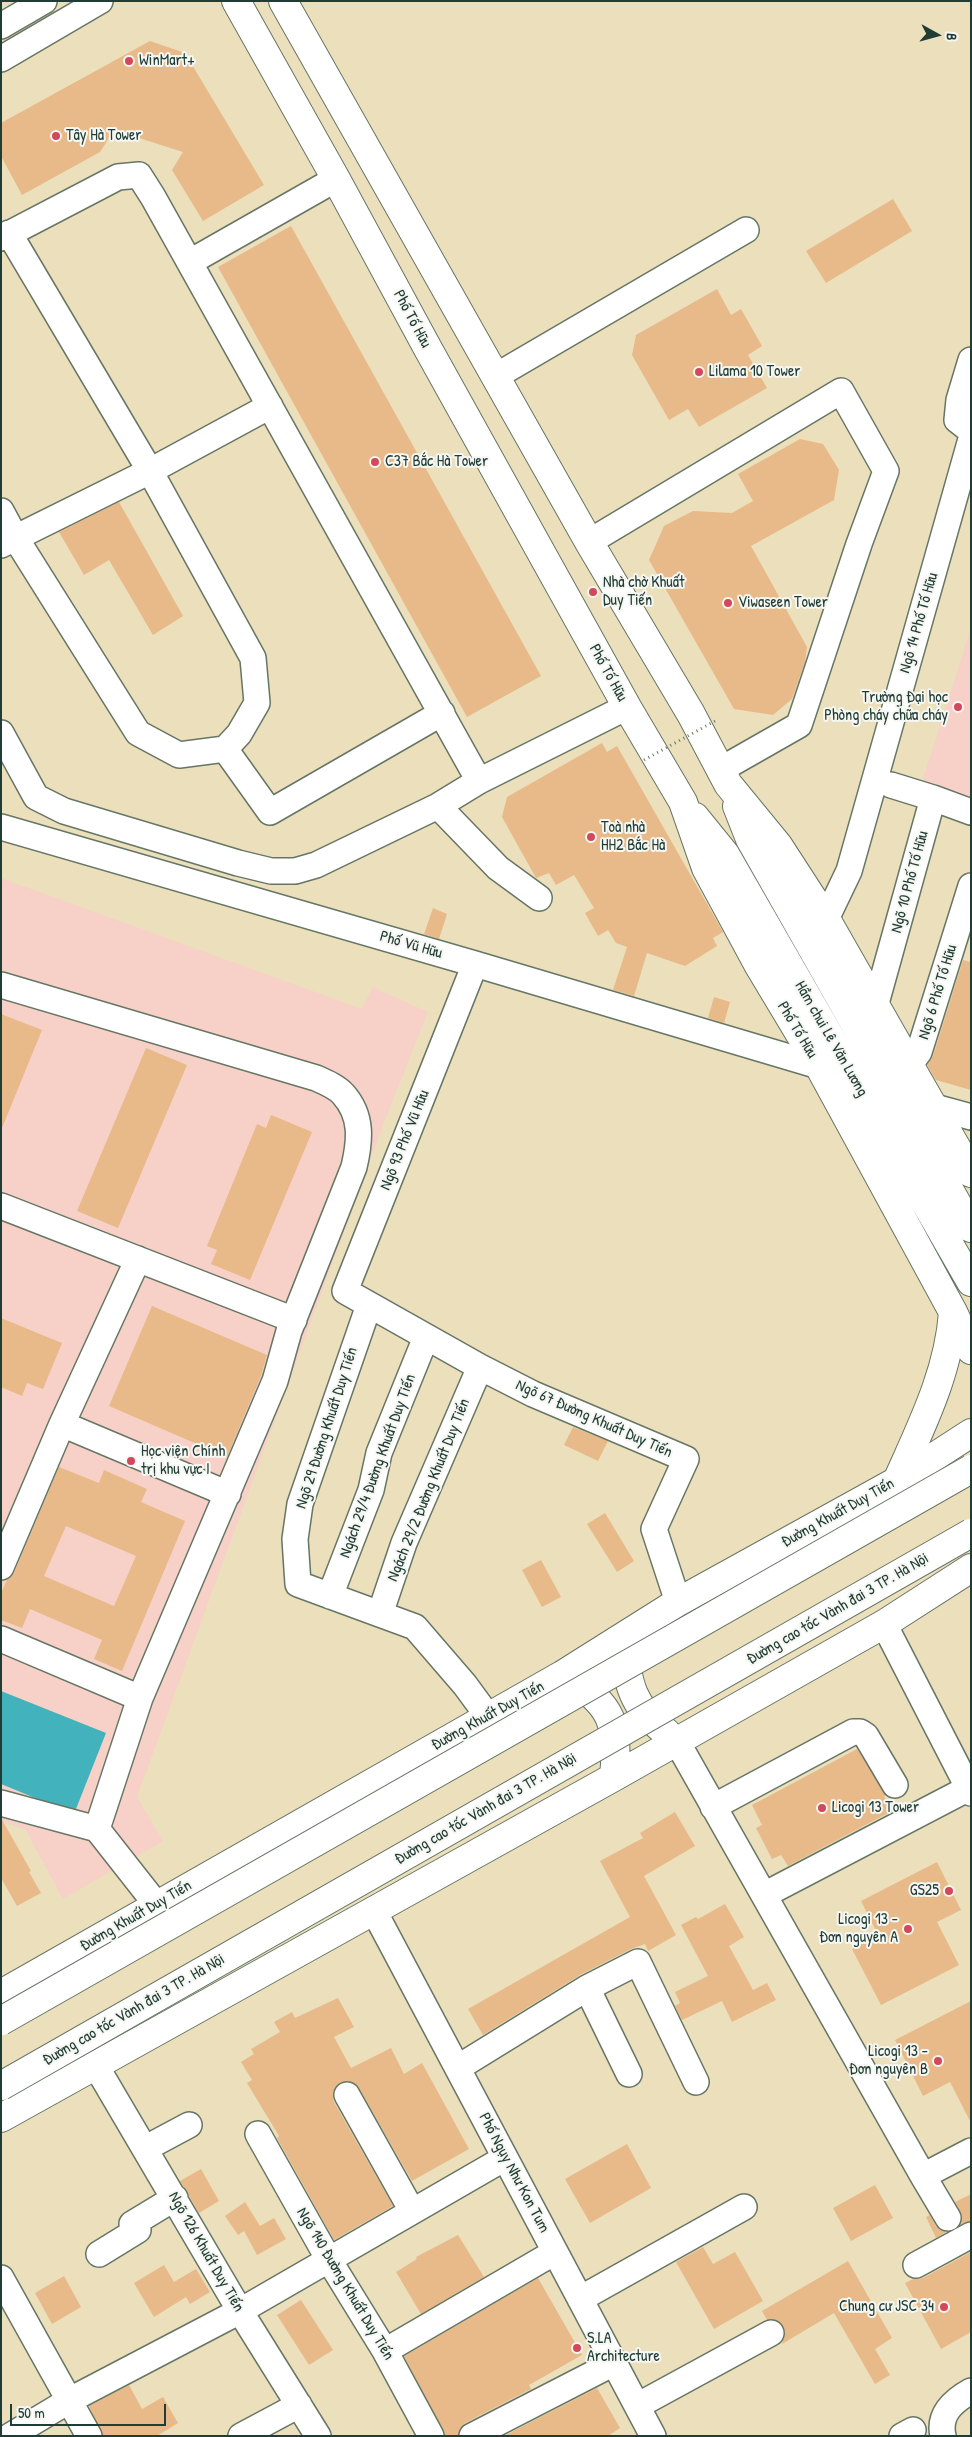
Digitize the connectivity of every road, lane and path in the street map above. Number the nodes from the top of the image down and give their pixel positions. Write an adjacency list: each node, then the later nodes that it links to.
1 (44, 1): 5 (street)
2 (100, 1): 6 (street)
3 (236, 1): 7 (main road, Phố Tố Hữu)
4 (283, 1): 12 (main road)
5 (1, 26)
6 (1, 59)
7 (336, 179): 10 (street); 20 (main road, Phố Tố Hữu)
8 (746, 230): 12 (street)
9 (5, 236): 10 (street); 16 (street)
10 (190, 262): 13 (street)
11 (971, 360): 14 (street)
12 (496, 376): 19 (main road)
13 (270, 406): 16 (street); 21 (street)
14 (971, 431)
15 (971, 439): 36 (street, Ngõ 14 Phố Tố Hữu)
16 (150, 471): 18 (street); 24 (street)
17 (1, 510): 18 (street)
18 (8, 541): 24 (street)
19 (589, 542): 26 (main road); 26 (street)
20 (626, 706): 27 (street); 30 (main road, Phố Tố Hữu)
21 (442, 713): 24 (street); 27 (street)
22 (715, 721): 25 (path, bridge)
23 (1, 733): 31 (street)
24 (225, 749)
25 (644, 760)
26 (724, 777): 36 (main road); 46 (main road, Hầm chui Lê Văn Lương)
27 (479, 781): 31 (street)
28 (892, 785): 29 (street)
29 (932, 798): 32 (street); 39 (street, Ngõ 10 Phố Tố Hữu)
30 (683, 802): 40 (main road, Phố Tố Hữu); 48 (main road, Hầm chui Lê Văn Lương)
31 (438, 806): 35 (street)
32 (971, 812)
33 (1, 826): 37 (street, Phố Vũ Hữu)
34 (971, 886): 41 (street, Ngõ 6 Phố Tố Hữu)
35 (539, 898)
36 (826, 919): 39 (main road)
37 (475, 964): 40 (street, Phố Vũ Hữu); 49 (street, Ngõ 93 Phố Vũ Hữu)
38 (1, 985): 51 (street)
39 (875, 1007): 41 (main road)
40 (819, 1066): 50 (main road, Phố Tố Hữu)
41 (908, 1067): 42 (main road)
42 (931, 1106): 43 (street); 44 (main road)
43 (971, 1117)
44 (971, 1173)
45 (1, 1206): 47 (street)
46 (971, 1228)
47 (138, 1259): 51 (street); 55 (street)
48 (971, 1282)
49 (368, 1305): 52 (street, Ngõ 67 Đường Khuất Duy Tiến); 65 (street, Ngõ 29 Đường Khuất Duy Tiến)
50 (953, 1312): 53 (main road, Phố Tố Hữu); 58 (main road)
51 (294, 1320): 59 (street)
52 (426, 1337): 54 (street, Ngõ 67 Đường Khuất Duy Tiến); 65 (street, Ngách 29/4 Đường Khuất Duy Tiến)
53 (971, 1350)
54 (480, 1367): 66 (street, Ngõ 67 Đường Khuất Duy Tiến); 67 (street, Ngách 29/2 Đường Khuất Duy Tiến)
55 (62, 1424): 59 (street); 61 (street)
56 (971, 1433): 58 (main road, Đường Khuất Duy Tiến)
57 (971, 1468): 86 (main road, bridge)
58 (896, 1481): 66 (main road, Đường Khuất Duy Tiến)
59 (228, 1494): 72 (street)
60 (971, 1533): 91 (main road, Đường cao tốc Vành đai 3 TP. Hà Nội, bridge)
61 (1, 1566)
62 (971, 1568): 63 (main road)
63 (936, 1588): 64 (main road); 68 (main road)
64 (971, 1588)
65 (330, 1596): 67 (street, Ngõ 29 Đường Khuất Duy Tiến)
66 (678, 1602): 69 (main road, Đường Khuất Duy Tiến)
67 (380, 1614): 73 (street, Ngõ 29 Đường Khuất Duy Tiến)
68 (884, 1624): 74 (main road); 77 (street)
69 (622, 1635): 71 (main road, Đường Khuất Duy Tiến); 74 (main road)
70 (1, 1639): 72 (street)
71 (562, 1675): 73 (main road, Đường Khuất Duy Tiến); 75 (main road)
72 (140, 1698): 80 (street)
73 (487, 1715): 82 (main road, Đường Khuất Duy Tiến)
74 (676, 1740): 75 (main road); 79 (street)
75 (614, 1777): 83 (main road)
76 (895, 1784): 79 (street)
77 (970, 1790): 81 (street)
78 (1, 1803): 80 (street)
79 (713, 1807): 81 (street)
80 (97, 1829): 82 (street)
81 (764, 1895): 99 (street)
82 (156, 1904): 85 (main road, Đường Khuất Duy Tiến)
83 (374, 1911): 87 (main road); 88 (street, Phố Ngụy Như Kon Tum)
84 (586, 1988): 88 (street); 89 (street); 90 (street)
85 (1, 1994)
86 (1, 2021)
87 (96, 2066): 93 (main road); 96 (street, Ngõ 126 Khuất Duy Tiến)
88 (459, 2067): 98 (street, Phố Ngụy Như Kon Tum)
89 (630, 2074)
90 (696, 2082)
91 (1, 2086)
92 (347, 2095): 102 (street)
93 (1, 2118)
94 (189, 2125): 96 (street)
95 (258, 2134): 107 (street, Ngõ 140 Đường Khuất Duy Tiến)
96 (146, 2148): 100 (street, Ngõ 126 Khuất Duy Tiến)
97 (971, 2151): 99 (street)
98 (505, 2158): 102 (street); 105 (street, Phố Ngụy Như Kon Tum)
99 (923, 2176): 103 (street)
100 (175, 2198): 106 (street); 111 (street, Ngõ 126 Khuất Duy Tiến)
101 (744, 2207): 110 (street)
102 (412, 2211): 107 (street)
103 (948, 2218)
104 (971, 2235): 108 (street)
105 (555, 2252): 110 (street, Phố Ngụy Như Kon Tum); 113 (street)
106 (99, 2254)
107 (329, 2260): 111 (street); 113 (street, Ngõ 140 Đường Khuất Duy Tiến)
108 (916, 2265)
109 (1, 2278): 116 (street)
110 (580, 2299): 114 (street, Phố Ngụy Như Kon Tum)
111 (240, 2311): 116 (street); 117 (street, Ngõ 126 Khuất Duy Tiến)
112 (771, 2333): 118 (street)
113 (385, 2350): 123 (street, Ngõ 140 Đường Khuất Duy Tiến)
114 (614, 2363): 118 (street, Phố Ngụy Như Kon Tum); 124 (street)
115 (971, 2391): 126 (street)
116 (70, 2400): 119 (street); 120 (street)
117 (299, 2405): 121 (street); 122 (street, Ngõ 126 Khuất Duy Tiến)
118 (637, 2406): 125 (street, Phố Ngụy Như Kon Tum)
119 (10, 2436)
120 (89, 2436)
121 (241, 2436)
122 (318, 2436)
123 (430, 2436)
124 (472, 2436)
125 (653, 2436)
126 (944, 2436)

